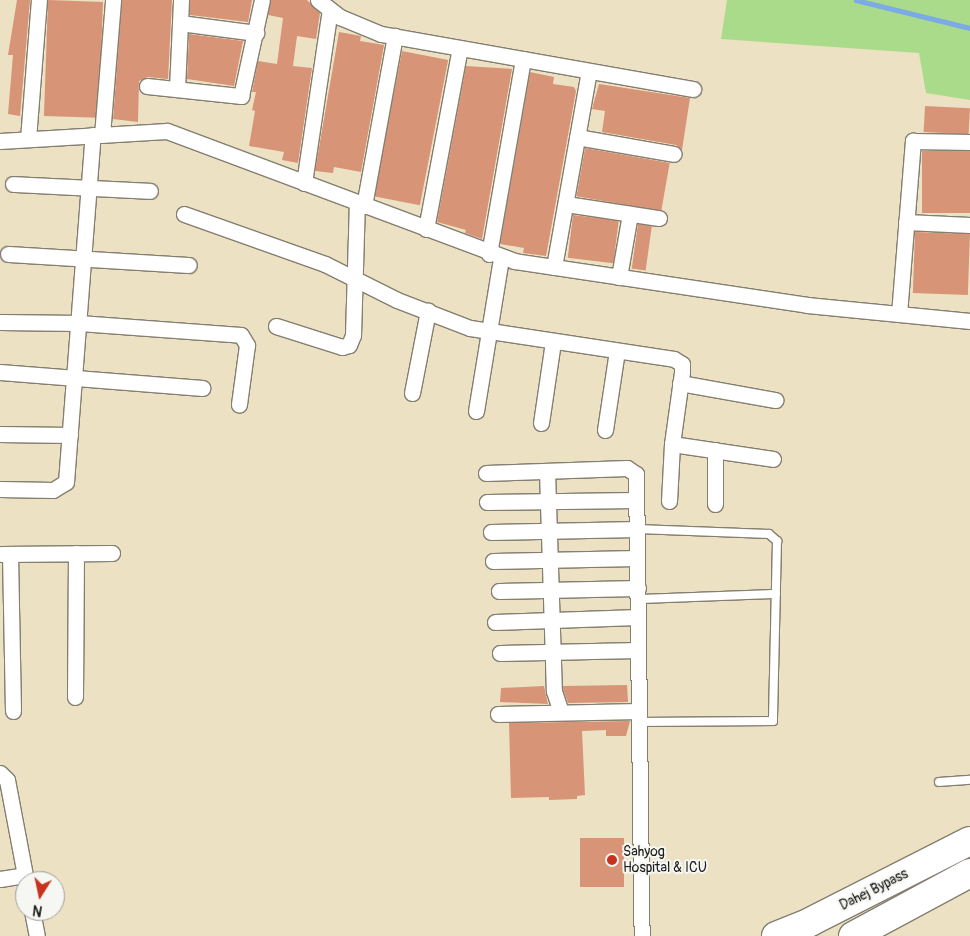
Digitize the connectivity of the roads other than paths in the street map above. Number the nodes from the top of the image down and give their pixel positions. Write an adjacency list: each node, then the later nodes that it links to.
1 (39, 0): 18 (street)
2 (113, 0): 16 (street)
3 (181, 0): 7 (street)
4 (262, 0): 8 (street)
5 (318, 0): 6 (street)
6 (330, 10): 9 (street); 22 (street)
7 (180, 23): 8 (street); 14 (street)
8 (256, 33): 14 (street)
9 (395, 36): 10 (street); 26 (street)
10 (460, 48): 11 (street); 33 (street)
11 (523, 59): 12 (street); 35 (street)
12 (589, 71): 15 (street); 17 (street)
13 (147, 86): 14 (street)
14 (177, 89)
15 (693, 89)
16 (97, 135): 18 (street); 22 (street); 24 (street)
17 (577, 137): 21 (street); 27 (street)
18 (28, 139): 19 (street)
19 (0, 141)
20 (970, 142): 31 (street)
21 (674, 154)
22 (304, 183): 26 (street)
23 (13, 184): 24 (street)
24 (89, 188): 25 (street); 36 (street)
25 (150, 191)
26 (360, 204): 33 (street); 40 (street)
27 (566, 204): 29 (street); 38 (street)
28 (184, 214): 40 (street)
29 (630, 214): 30 (street); 39 (street)
30 (659, 218)
31 (906, 222): 32 (street); 42 (street)
32 (970, 225)
33 (426, 229): 35 (street)
34 (8, 254): 36 (street)
35 (495, 256): 38 (street); 47 (street)
36 (83, 258): 37 (street); 44 (street)
37 (189, 265)
38 (554, 268): 39 (street)
39 (619, 277): 42 (street)
40 (356, 279): 41 (street); 46 (street)
41 (428, 311): 47 (street); 54 (street)
42 (899, 314): 45 (street)
43 (0, 322): 44 (street)
44 (78, 322): 51 (street); 56 (street)
45 (970, 322)
46 (276, 326)
47 (489, 333): 48 (street); 57 (street)
48 (553, 342): 49 (street); 58 (street)
49 (617, 351): 52 (street); 59 (street)
50 (0, 372): 51 (street)
51 (74, 378): 53 (street); 61 (street)
52 (680, 383): 55 (street); 62 (street)
53 (202, 388)
54 (412, 393)
55 (775, 400)
56 (239, 404)
57 (476, 411)
58 (541, 423)
59 (605, 430)
60 (0, 434): 61 (street)
61 (70, 435): 67 (street)
62 (672, 444): 63 (street); 70 (street)
63 (715, 450): 64 (street); 72 (street)
64 (773, 458)
65 (547, 471): 66 (street); 68 (street); 69 (street)
66 (486, 474)
67 (0, 489)
68 (636, 500): 69 (street); 73 (street)
69 (548, 501): 71 (street); 74 (street)
70 (669, 501)
71 (487, 502)
72 (715, 504)
73 (637, 529): 74 (street); 79 (street); 85 (lane)
74 (550, 531): 75 (street); 80 (street)
75 (491, 532)
76 (76, 553): 77 (street); 78 (street); 92 (street)
77 (112, 553)
78 (5, 554): 93 (street)
79 (637, 558): 80 (street); 84 (street)
80 (550, 560): 81 (street); 83 (street)
81 (493, 561)
82 (499, 590): 83 (street)
83 (552, 590): 84 (street); 87 (street)
84 (638, 593): 85 (lane); 86 (street)
85 (776, 594): 96 (lane)
86 (638, 617): 87 (street); 89 (street)
87 (553, 620): 88 (street); 90 (street)
88 (495, 622)
89 (638, 650): 90 (street); 96 (street)
90 (554, 652): 91 (street); 94 (street)
91 (500, 653)
92 (75, 697)
93 (13, 711)
94 (561, 712): 95 (street); 96 (street)
95 (498, 714)
96 (639, 716): 108 (street)
97 (0, 774): 100 (street)
98 (970, 780): 99 (lane)
99 (939, 782)
100 (7, 820): 102 (street)
101 (970, 841): 109 (highway, Dahej Bypass)
102 (24, 871)
103 (970, 873): 110 (highway)
104 (15, 878): 105 (street)
105 (0, 879)
106 (34, 921): 107 (street)
107 (37, 936)
108 (642, 936)
109 (776, 936)
110 (853, 936)

